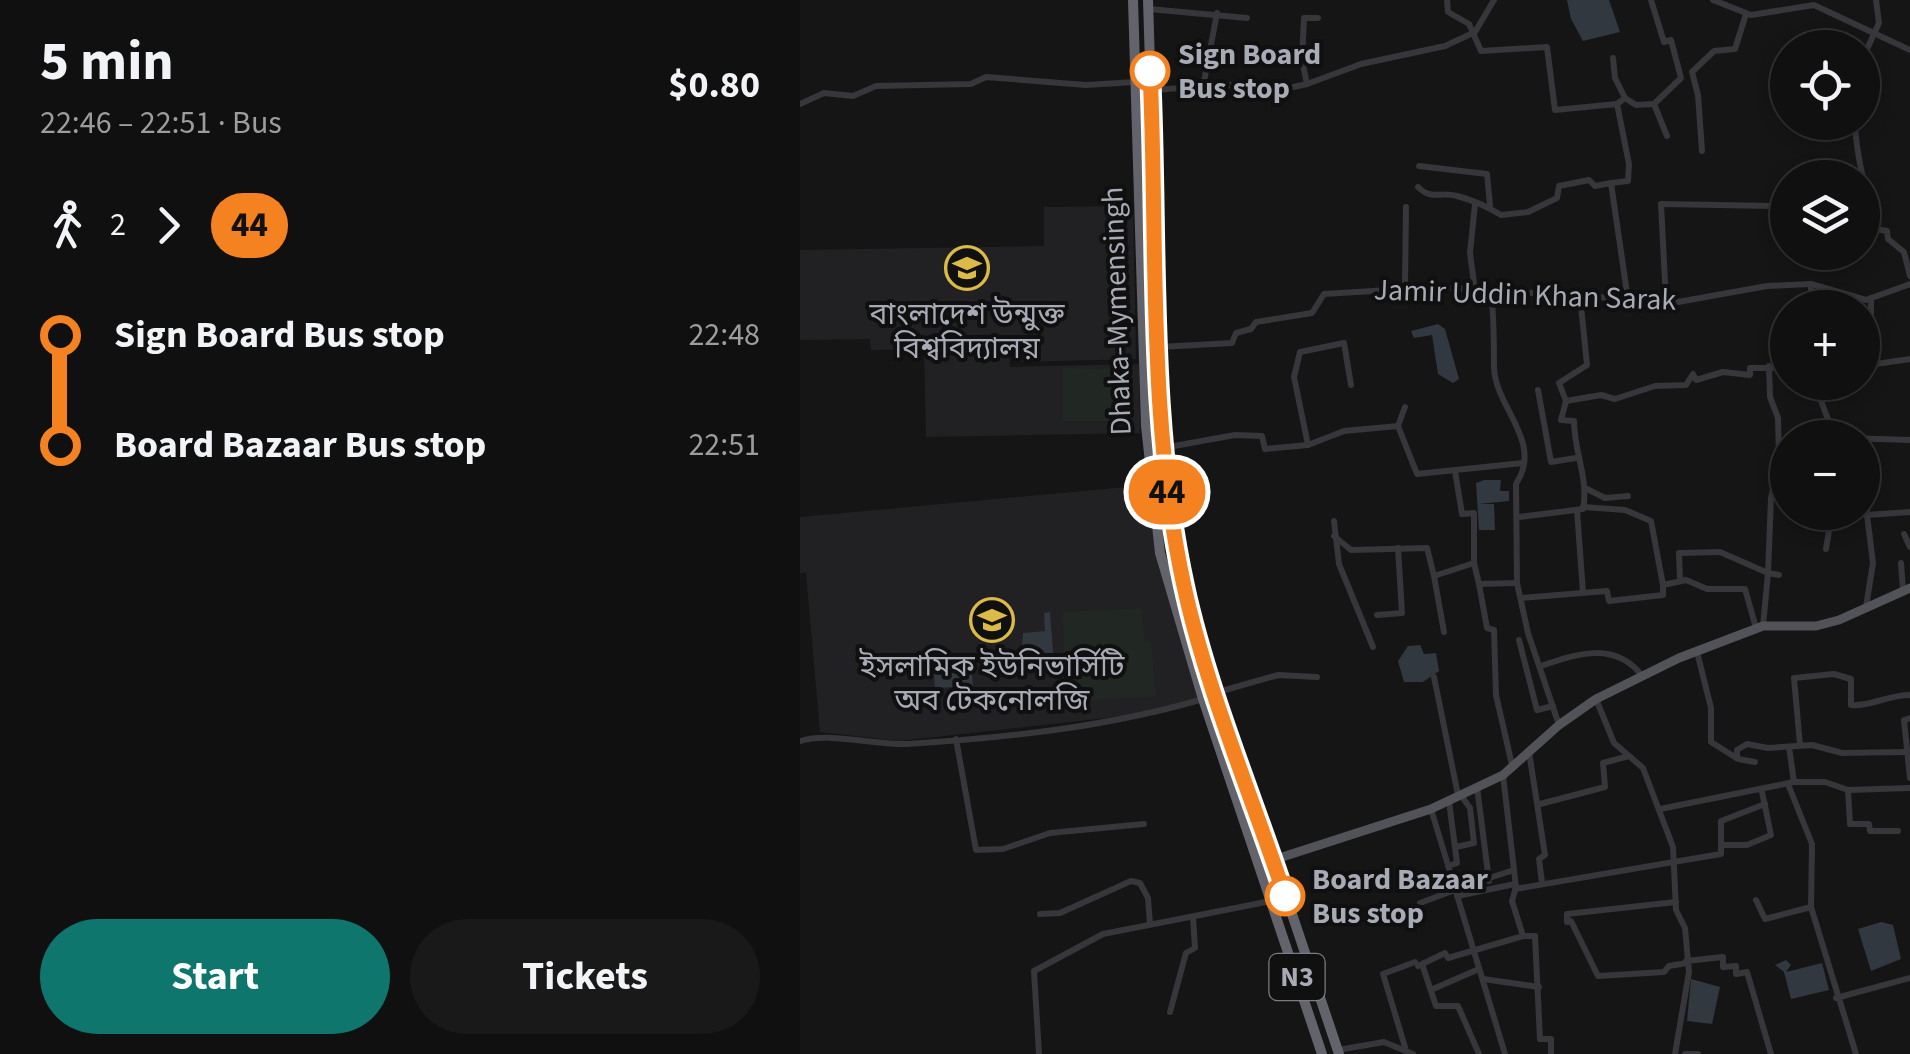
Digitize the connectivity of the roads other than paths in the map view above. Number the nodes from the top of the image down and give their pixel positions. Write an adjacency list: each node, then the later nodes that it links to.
1 (1133, 0): 18 (highway, Dhaka-Mymensingh / N3)
2 (1447, 0): 14 (street)
3 (1494, 0): 14 (street)
4 (1651, 0): 24 (street)
5 (1713, 0): 9 (street)
6 (1876, 0): 13 (street)
7 (1148, 4): 8 (street); 21 (highway, N3)
8 (1217, 13): 10 (street); 20 (street)
9 (1746, 14): 12 (street); 26 (street)
10 (1247, 18)
11 (1318, 18): 19 (street)
12 (1867, 30)
13 (1875, 30)
14 (1475, 32): 19 (street); 22 (street)
15 (1880, 36): 16 (street)
16 (1910, 50)
17 (1614, 58): 22 (street)
18 (1135, 82): 23 (street); 102 (highway, Dhaka-Mymensingh / N3)
19 (1307, 84): 20 (street)
20 (1203, 87): 21 (street)
21 (1151, 90): 47 (highway, N3)
22 (1621, 101): 24 (street); 28 (street)
23 (800, 104)
24 (1654, 104): 25 (street)
25 (1667, 136)
26 (1702, 151)
27 (1419, 166): 31 (street)
28 (1611, 183): 31 (street); 45 (street)
29 (1418, 187): 30 (street)
30 (1475, 204): 31 (street); 42 (street)
31 (1490, 205)
32 (1770, 205): 46 (street)
33 (1406, 206): 38 (street)
34 (1880, 229): 35 (street)
35 (1910, 276)
36 (1810, 284): 40 (street); 41 (street, Jamir Uddin Khan Sarak); 46 (street, Jamir Uddin Khan Sarak)
37 (1910, 284): 43 (street)
38 (1404, 287): 42 (street, Jamir Uddin Khan Sarak); 47 (street, Jamir Uddin Khan Sarak)
39 (1491, 290): 42 (street, Jamir Uddin Khan Sarak); 44 (street, Jamir Uddin Khan Sarak); 61 (street)
40 (1810, 290)
41 (1828, 290)
42 (1475, 291)
43 (1880, 295)
44 (1580, 296): 45 (street, Jamir Uddin Khan Sarak); 53 (street)
45 (1628, 300): 46 (street, Jamir Uddin Khan Sarak)
46 (1666, 301)
47 (1158, 347): 59 (highway, N3)
48 (1910, 360): 49 (street)
49 (1880, 364)
50 (1769, 366): 53 (street); 79 (street)
51 (1351, 385): 58 (street)
52 (1538, 390): 60 (street)
53 (1566, 400): 60 (street)
54 (1404, 407): 55 (street)
55 (1398, 426): 58 (street); 62 (street)
56 (1880, 439): 57 (street)
57 (1910, 440)
58 (1308, 445): 59 (street)
59 (1162, 448): 100 (highway, N3)
60 (1577, 458): 63 (street)
61 (1523, 463): 62 (street); 68 (street)
62 (1454, 470): 78 (street)
63 (1587, 489): 64 (street); 65 (street)
64 (1628, 496)
65 (1580, 509): 68 (street); 85 (street); 87 (street)
66 (1910, 512): 67 (street)
67 (1880, 513)
68 (1519, 518): 83 (street)
69 (1334, 521): 73 (street)
70 (1829, 530): 76 (street)
71 (1869, 530): 89 (street)
72 (1904, 534): 74 (street)
73 (1334, 536): 75 (street); 94 (street)
74 (1910, 547)
75 (1398, 548): 81 (street); 90 (street)
76 (1826, 550)
77 (1901, 563): 86 (street)
78 (1474, 564): 81 (street); 84 (street)
79 (1768, 573): 80 (street); 82 (street); 91 (street)
80 (1780, 575)
81 (1434, 576): 92 (street)
82 (1680, 580): 85 (street); 91 (street)
83 (1517, 582): 84 (street); 88 (street)
84 (1479, 584): 116 (street)
85 (1663, 585): 87 (street)
86 (1906, 589): 89 (main road)
87 (1583, 593): 88 (street)
88 (1521, 598): 96 (street)
89 (1866, 607): 91 (main road)
90 (1376, 615)
91 (1760, 627): 95 (main road)
92 (1444, 632)
93 (1519, 640): 104 (street)
94 (1373, 647)
95 (1697, 650): 98 (main road); 114 (street)
96 (1542, 666): 98 (street); 104 (street)
97 (1434, 676): 124 (street)
98 (1643, 676): 103 (main road)
99 (1316, 678): 100 (street)
100 (1217, 693): 133 (highway, N3)
101 (1910, 695): 109 (street)
102 (1203, 700): 107 (street); 142 (highway, Dhaka-Mymensingh / N3)
103 (1596, 700): 106 (main road); 113 (street)
104 (1553, 706): 106 (street)
105 (1910, 718): 112 (street)
106 (1559, 725): 111 (main road)
107 (956, 739): 108 (street); 129 (street)
108 (800, 741)
109 (1800, 746): 110 (street); 112 (street)
110 (1789, 747): 114 (street); 119 (street)
111 (1529, 752): 116 (main road); 125 (street)
112 (1905, 752): 118 (street)
113 (1629, 756): 125 (street); 128 (street)
114 (1736, 758): 115 (street)
115 (1756, 762)
116 (1512, 765): 117 (main road)
117 (1503, 775): 120 (main road); 136 (street)
118 (1910, 778)
119 (1791, 783): 122 (street); 123 (street); 145 (street)
120 (1477, 786): 124 (main road); 137 (street)
121 (1910, 788): 122 (street)
122 (1848, 790): 130 (street)
123 (1762, 792): 126 (street); 128 (street)
124 (1455, 796): 127 (main road); 132 (street); 132 (street)
125 (1540, 804): 138 (street)
126 (1765, 804): 131 (street); 131 (street)
127 (1431, 808): 133 (main road); 135 (street)
128 (1660, 809): 134 (street)
129 (1144, 824)
130 (1898, 831)
131 (1722, 845): 134 (street)
132 (1456, 848): 135 (street)
133 (1273, 860): 161 (highway, N3)
134 (1675, 860): 138 (street); 144 (street)
135 (1447, 866): 140 (street)
136 (1514, 870): 137 (street); 139 (street)
137 (1489, 881): 140 (street)
138 (1542, 883): 139 (street)
139 (1515, 887): 140 (street); 149 (street)
140 (1456, 892): 143 (street); 150 (street)
141 (1756, 900): 145 (street)
142 (1272, 901): 147 (street); 163 (highway, N3)
143 (1420, 902)
144 (1676, 902): 151 (street); 151 (street)
145 (1811, 907): 158 (street)
146 (1040, 914): 148 (street)
147 (1193, 917): 148 (street); 159 (street)
148 (1150, 924): 162 (street)
149 (1523, 936): 150 (street); 156 (street)
150 (1473, 950): 152 (street); 153 (street)
151 (1686, 962): 168 (street); 171 (street)
152 (1418, 964): 157 (street); 160 (street)
153 (1479, 969): 155 (street); 157 (street)
154 (1910, 978): 158 (street)
155 (1482, 979): 156 (street); 166 (street)
156 (1539, 987): 167 (street)
157 (1433, 989): 165 (street)
158 (1836, 998): 172 (street)
159 (1170, 1012)
160 (1405, 1047): 161 (street); 164 (street)
161 (1339, 1052)
162 (1039, 1054)
163 (1322, 1054)
164 (1413, 1054)
165 (1479, 1054)
166 (1505, 1054)
167 (1551, 1054)
168 (1674, 1054)
169 (1686, 1054): 170 (street)
170 (1698, 1054)
171 (1771, 1054)
172 (1856, 1054)

